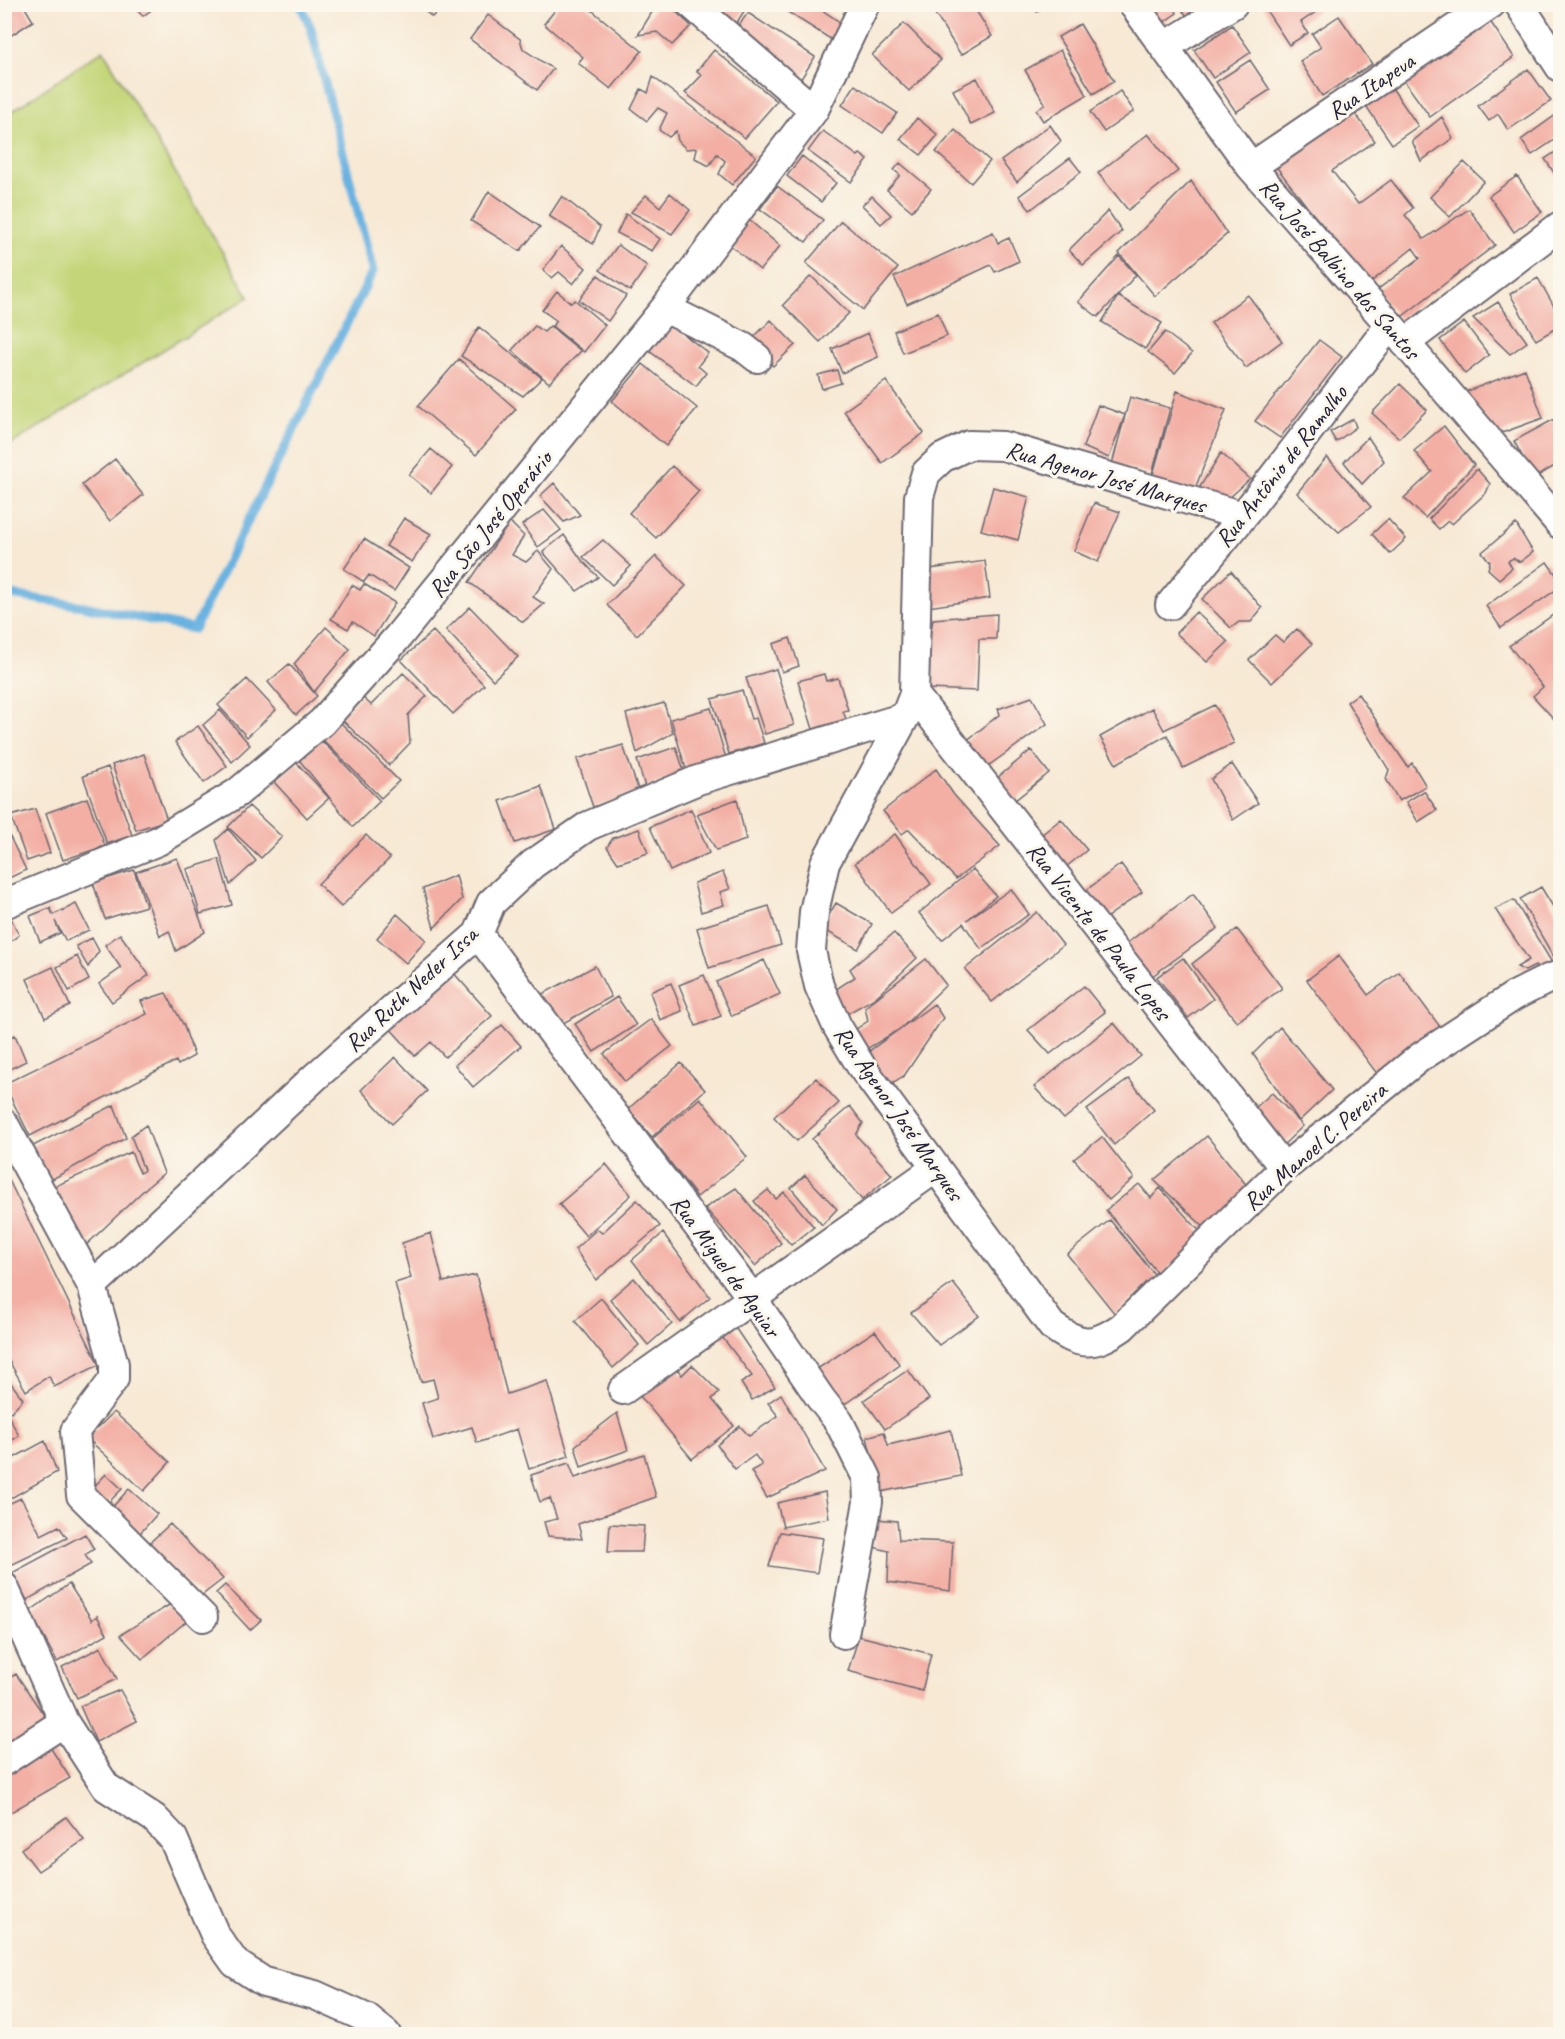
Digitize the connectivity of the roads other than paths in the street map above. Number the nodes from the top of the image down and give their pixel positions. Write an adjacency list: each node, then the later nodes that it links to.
1 (691, 4): 9 (street)
2 (1133, 4): 7 (street, Rua José Balbino dos Santos)
3 (1233, 4): 7 (street)
4 (1491, 4): 10 (street, Rua Itapeva)
5 (1519, 4): 8 (street)
6 (868, 9): 9 (street, Rua São José Operário)
7 (1164, 46): 10 (street, Rua José Balbino dos Santos)
8 (1560, 67)
9 (814, 110): 12 (street, Rua São José Operário)
10 (1251, 167): 13 (street, Rua José Balbino dos Santos)
11 (1560, 226): 13 (street, Rua Antônio de Ramalho)
12 (665, 308): 14 (street); 19 (street, Rua São José Operário)
13 (1398, 334): 15 (street, Rua Antônio de Ramalho); 16 (street, Rua José Balbino dos Santos)
14 (756, 358)
15 (1243, 516): 17 (street, Rua Antônio de Ramalho); 18 (street, Rua Agenor José Marques)
16 (1560, 524)
17 (1170, 605)
18 (909, 706): 20 (street, Rua Ruth Neder Issa); 23 (street, Rua Agenor José Marques); 24 (street, Rua Vicente de Paula Lopes)
19 (4, 904)
20 (478, 934): 25 (street, Rua Ruth Neder Issa); 26 (street, Rua Miguel de Aguiar)
21 (1560, 975): 24 (street, Rua Manoel C. Pereira)
22 (4, 1124): 25 (street)
23 (936, 1168): 26 (street); 27 (street, Rua Agenor José Marques)
24 (1284, 1168): 27 (street, Rua Manoel C. Pereira)
25 (92, 1286): 30 (street)
26 (752, 1298): 28 (street); 31 (street, Rua Miguel de Aguiar)
27 (1090, 1343)
28 (623, 1390)
29 (4, 1587): 32 (street)
30 (203, 1617)
31 (844, 1634)
32 (64, 1722): 33 (street); 34 (street)
33 (4, 1761)
34 (386, 2034)

